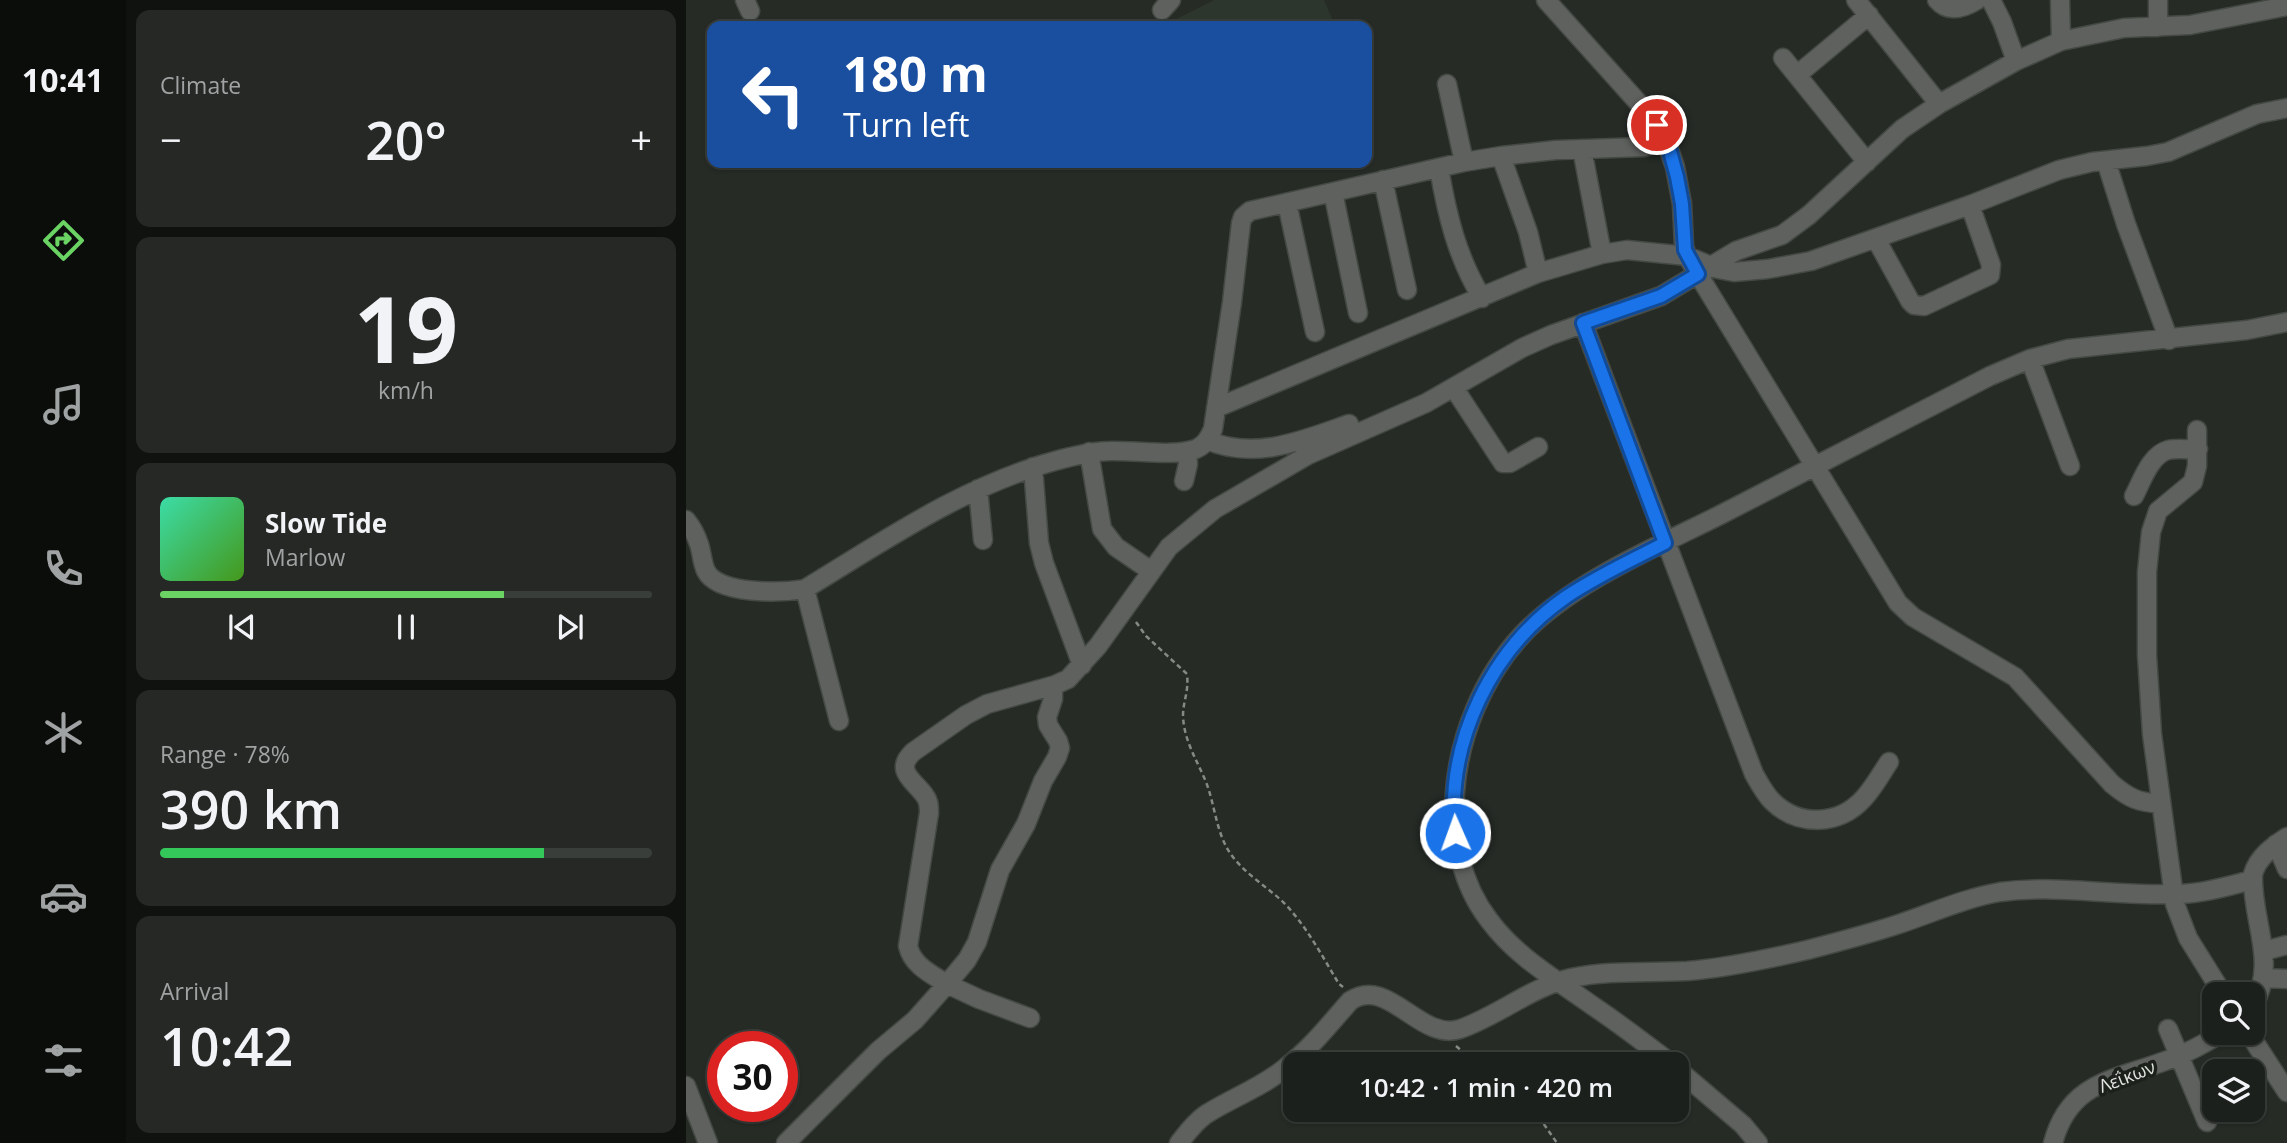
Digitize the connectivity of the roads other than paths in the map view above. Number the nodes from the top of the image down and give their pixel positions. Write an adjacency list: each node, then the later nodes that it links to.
1 (1546, 0): 18 (street)
2 (1856, 0): 9 (street)
3 (1937, 0): 4 (street)
4 (1977, 0)
5 (1992, 0): 13 (street)
6 (2060, 0): 11 (street)
7 (2158, 0): 10 (street)
8 (2287, 6): 10 (street)
9 (1868, 15): 14 (street); 16 (street)
10 (2158, 27): 11 (street)
11 (2061, 41): 13 (street)
12 (1783, 58): 14 (street)
13 (2016, 61): 16 (street)
14 (1797, 75): 23 (street)
15 (1447, 84): 22 (street)
16 (1939, 104): 23 (street)
17 (2287, 108): 21 (street)
18 (1665, 138): 19 (street); 31 (street)
19 (1582, 149): 20 (street); 30 (street)
20 (1501, 156): 22 (street); 33 (street)
21 (2106, 161): 28 (street); 40 (street)
22 (1464, 162): 24 (street)
23 (1867, 162): 32 (street)
24 (1438, 168): 25 (street); 35 (street)
25 (1383, 180): 26 (street); 34 (street)
26 (1333, 192): 27 (street); 36 (street)
27 (1287, 203): 39 (street); 43 (street)
28 (1970, 205): 29 (street); 29 (street)
29 (1876, 239): 32 (street)
30 (1602, 254): 31 (street); 33 (street)
31 (1687, 256): 32 (street)
32 (1704, 270): 38 (street); 51 (street)
33 (1538, 273): 35 (street)
34 (1407, 290)
35 (1482, 298): 43 (street)
36 (1358, 313)
37 (2287, 322): 40 (street)
38 (1583, 323): 42 (street); 59 (street)
39 (1315, 332)
40 (2169, 340): 41 (street)
41 (2030, 359): 51 (street); 52 (street)
42 (1454, 388): 44 (street); 47 (street)
43 (1216, 408): 46 (street)
44 (1390, 419): 46 (street); 60 (street)
45 (2197, 430): 48 (street)
46 (1207, 440): 49 (street)
47 (1538, 447)
48 (2198, 449): 56 (street); 66 (street)
49 (1187, 451): 50 (street); 54 (street)
50 (1089, 452): 53 (street); 60 (street)
51 (1816, 466): 59 (street); 66 (street)
52 (2070, 466)
53 (1033, 467): 55 (street); 62 (street)
54 (1184, 481)
55 (978, 489): 58 (street); 61 (street)
56 (2134, 496)
57 (686, 520): 61 (street)
58 (983, 540)
59 (1665, 543): 65 (street); 75 (street)
60 (1151, 571): 62 (street)
61 (805, 589): 64 (street)
62 (1082, 665): 63 (street)
63 (1053, 686): 78 (street); 78 (street)
64 (839, 721)
65 (1889, 762)
66 (2161, 804): 70 (street)
67 (2282, 841): 68 (street); 69 (street)
68 (2287, 869)
69 (2252, 880): 70 (street); 72 (street)
70 (2173, 894): 75 (street); 76 (street)
71 (2287, 945): 72 (street)
72 (2264, 951): 73 (street)
73 (2263, 978): 74 (street); 77 (street)
74 (2287, 979)
75 (1558, 981): 83 (street); 91 (street)
76 (2215, 982)
77 (2262, 982)
78 (947, 984): 79 (street); 90 (street)
79 (1030, 1018)
80 (2168, 1029): 84 (street)
81 (2202, 1044): 84 (street, Λεΐκων)
82 (2256, 1045): 87 (street)
83 (1656, 1052)
84 (2179, 1056): 88 (street); 93 (street, Λεΐκων)
85 (1689, 1079): 92 (street)
86 (686, 1086): 89 (street)
87 (2287, 1092)
88 (2202, 1110)
89 (708, 1143)
90 (786, 1143)
91 (1179, 1143)
92 (1758, 1143)
93 (2053, 1143)

